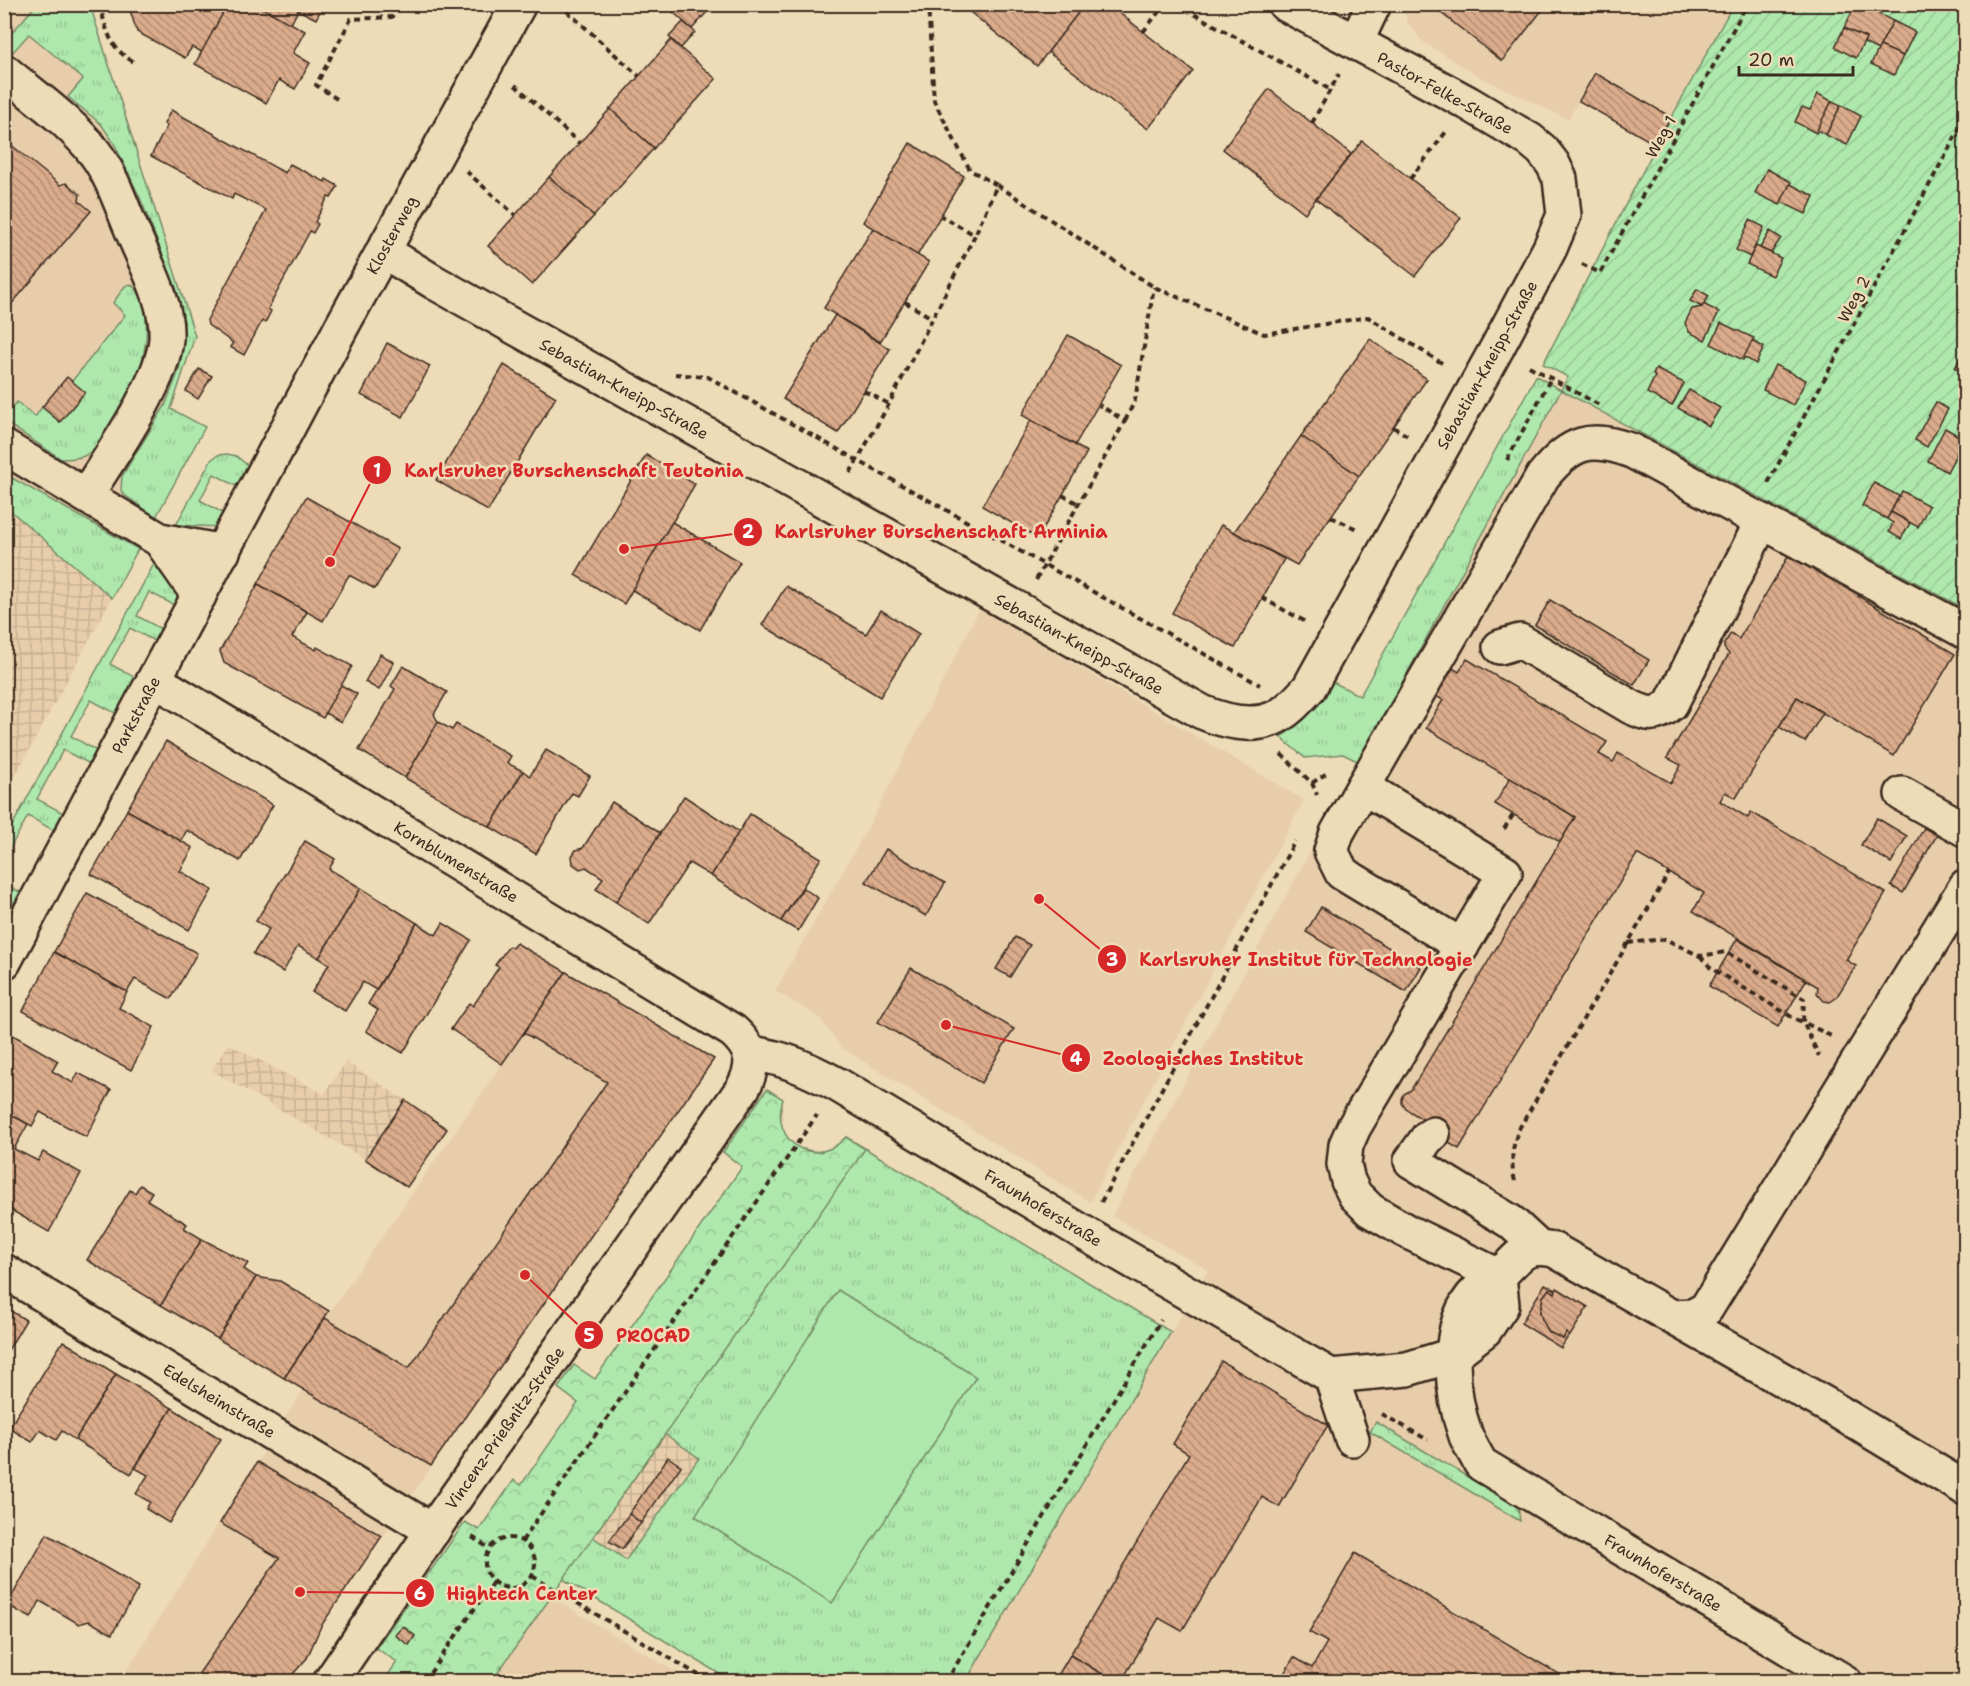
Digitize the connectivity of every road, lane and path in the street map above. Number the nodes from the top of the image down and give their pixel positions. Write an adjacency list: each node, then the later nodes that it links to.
1 (99, 4): 14 (path)
2 (398, 4): 18 (path)
3 (519, 4): 13 (street, Klosterweg)
4 (558, 4): 16 (path)
5 (928, 4): 25 (path)
6 (1165, 4): 11 (path)
7 (1176, 4): 17 (path)
8 (1285, 4): 12 (street, Pastor-Felke-Straße)
9 (1374, 4): 12 (street)
10 (1747, 4): 31 (path, Weg 1)
11 (1143, 32)
12 (1356, 42): 17 (path); 19 (street, Pastor-Felke-Straße)
13 (489, 61): 22 (path); 23 (street, Klosterweg)
14 (134, 62)
15 (4, 71): 44 (street)
16 (639, 76)
17 (1331, 90): 21 (path)
18 (338, 99)
19 (1468, 103): 24 (path); 27 (street, Pastor-Felke-Straße)
20 (1965, 117): 48 (path, Weg 2)
21 (1312, 123)
22 (579, 143)
23 (441, 148): 26 (path); 30 (street, Klosterweg)
24 (1410, 179)
25 (997, 185): 29 (path); 32 (path)
26 (515, 215)
27 (1564, 215): 36 (street, Sebastian-Kneipp-Straße)
28 (941, 216): 29 (path)
29 (975, 235): 34 (path)
30 (384, 251): 43 (street, Klosterweg); 47 (street, Sebastian-Kneipp-Straße)
31 (1592, 269)
32 (1154, 288): 36 (path); 40 (path)
33 (905, 302): 34 (path)
34 (932, 318): 38 (path)
35 (674, 374): 42 (path)
36 (1476, 385): 56 (street, Sebastian-Kneipp-Straße)
37 (864, 391): 38 (path)
38 (889, 404): 42 (path)
39 (1099, 405): 40 (path)
40 (1125, 421): 46 (path)
41 (4, 447): 44 (street)
42 (857, 459): 47 (path); 51 (path)
43 (267, 468): 50 (street, Parkstraße)
44 (86, 495): 49 (street)
45 (1062, 495): 46 (path)
46 (1079, 504): 51 (path)
47 (832, 505): 54 (street, Sebastian-Kneipp-Straße)
48 (1762, 507): 55 (street); 57 (street); 61 (street)
49 (160, 540): 50 (street); 52 (street)
50 (223, 552): 52 (street, Parkstraße)
51 (1045, 564): 54 (path); 59 (path)
52 (200, 596): 58 (street, Parkstraße)
53 (1262, 598): 56 (path)
54 (1020, 610): 60 (street, Sebastian-Kneipp-Straße)
55 (1965, 632)
56 (1336, 639): 59 (street, Sebastian-Kneipp-Straße)
57 (1500, 647)
58 (155, 680): 71 (street, Parkstraße); 74 (street, Kornblumenstraße)
59 (1290, 706): 60 (street, Sebastian-Kneipp-Straße)
60 (1248, 723): 63 (path)
61 (1363, 787): 69 (street); 69 (street)
62 (1902, 794): 64 (street)
63 (1318, 798)
64 (1965, 830)
65 (1296, 840): 78 (path)
66 (1670, 873): 68 (path)
67 (1965, 886): 73 (street)
68 (1627, 944): 70 (path); 77 (path)
69 (1462, 946): 81 (street)
70 (1700, 956): 72 (path); 72 (path)
71 (4, 962)
72 (1803, 1022): 73 (path)
73 (1862, 1052): 83 (street)
74 (750, 1053): 78 (street, Fraunhoferstraße); 90 (street, Vincenz-Prießnitz-Straße)
75 (1433, 1134): 79 (street)
76 (795, 1146): 91 (path)
77 (1516, 1183)
78 (1084, 1233): 82 (street, Fraunhoferstraße)
79 (1538, 1247): 81 (street); 83 (street)
80 (4, 1271): 90 (street, Edelsheimstraße)
81 (1498, 1276): 84 (street)
82 (1180, 1289): 85 (street, Fraunhoferstraße); 97 (path)
83 (1672, 1317): 89 (street)
84 (1453, 1355): 85 (street); 98 (street, Fraunhoferstraße)
85 (1331, 1376): 87 (street)
86 (1376, 1411): 88 (path)
87 (1353, 1439)
88 (1431, 1442)
89 (1965, 1489)
90 (433, 1531): 94 (street, Vincenz-Prießnitz-Straße)
91 (522, 1541): 92 (path); 93 (path)
92 (532, 1576): 93 (path); 96 (path)
93 (493, 1582): 95 (path)
94 (330, 1682)
95 (424, 1682)
96 (710, 1682)
97 (946, 1682)
98 (1845, 1682)

